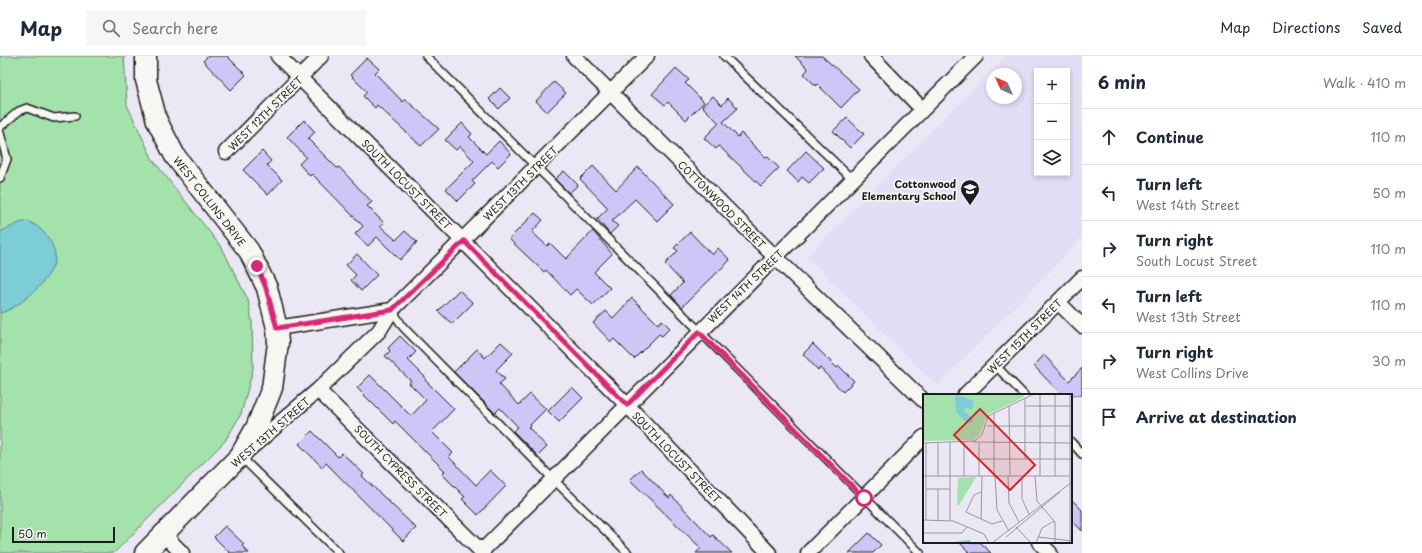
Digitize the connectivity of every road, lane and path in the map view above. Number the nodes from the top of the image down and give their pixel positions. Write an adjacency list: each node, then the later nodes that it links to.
1 (146, 56): 26 (main road, WEST COLLINS DRIVE)
2 (278, 56): 10 (street, SOUTH LOCUST STREET)
3 (321, 56): 10 (street, WEST 12TH STREET)
4 (426, 56): 17 (lane)
5 (574, 56): 11 (street, COTTONWOOD STREET)
6 (647, 56): 11 (street, WEST 13TH STREET)
7 (724, 56): 19 (lane)
8 (870, 56): 12 (street)
9 (976, 56): 12 (street, WEST 14TH STREET)
10 (300, 78): 16 (street, WEST 12TH STREET); 20 (street, SOUTH LOCUST STREET)
11 (611, 93): 17 (street, WEST 13TH STREET); 21 (street, COTTONWOOD STREET)
12 (922, 109): 19 (street, WEST 14TH STREET)
13 (75, 116): 14 (lane)
14 (0, 128)
15 (0, 132): 18 (lane)
16 (226, 152)
17 (536, 167): 20 (street, WEST 13TH STREET); 27 (lane)
18 (0, 178)
19 (852, 179): 21 (street, WEST 14TH STREET)
20 (464, 241): 24 (street, WEST 13TH STREET); 33 (street, SOUTH LOCUST STREET)
21 (775, 257): 27 (street, WEST 14TH STREET); 32 (street, COTTONWOOD STREET)
22 (1082, 278): 23 (street, WEST 15TH STREET)
23 (1058, 302): 25 (street); 28 (street, WEST 15TH STREET)
24 (392, 310): 26 (street); 29 (street, WEST 13TH STREET); 38 (lane)
25 (1082, 326)
26 (277, 328): 37 (main road, WEST COLLINS DRIVE)
27 (699, 332): 33 (street, WEST 14TH STREET); 39 (lane)
28 (995, 365): 30 (street, WEST 15TH STREET); 31 (lane)
29 (318, 390): 37 (street, WEST 13TH STREET); 42 (street, SOUTH CYPRESS STREET)
30 (966, 394)
31 (1023, 394)
32 (923, 400)
33 (627, 405): 38 (street, WEST 14TH STREET); 47 (street, SOUTH LOCUST STREET)
34 (923, 437): 39 (street)
35 (1072, 443): 36 (lane)
36 (1082, 454)
37 (240, 456): 40 (main road, WEST 13TH STREET); 45 (lane)
38 (552, 480): 42 (street, WEST 14TH STREET); 46 (lane)
39 (864, 498): 48 (street); 49 (lane)
40 (164, 535): 43 (main road, WEST 13TH STREET); 44 (street)
41 (1040, 543): 50 (street)
42 (483, 552)
43 (146, 553)
44 (182, 553)
45 (339, 553)
46 (628, 553)
47 (769, 553)
48 (808, 553)
49 (920, 553)
50 (1050, 553)

